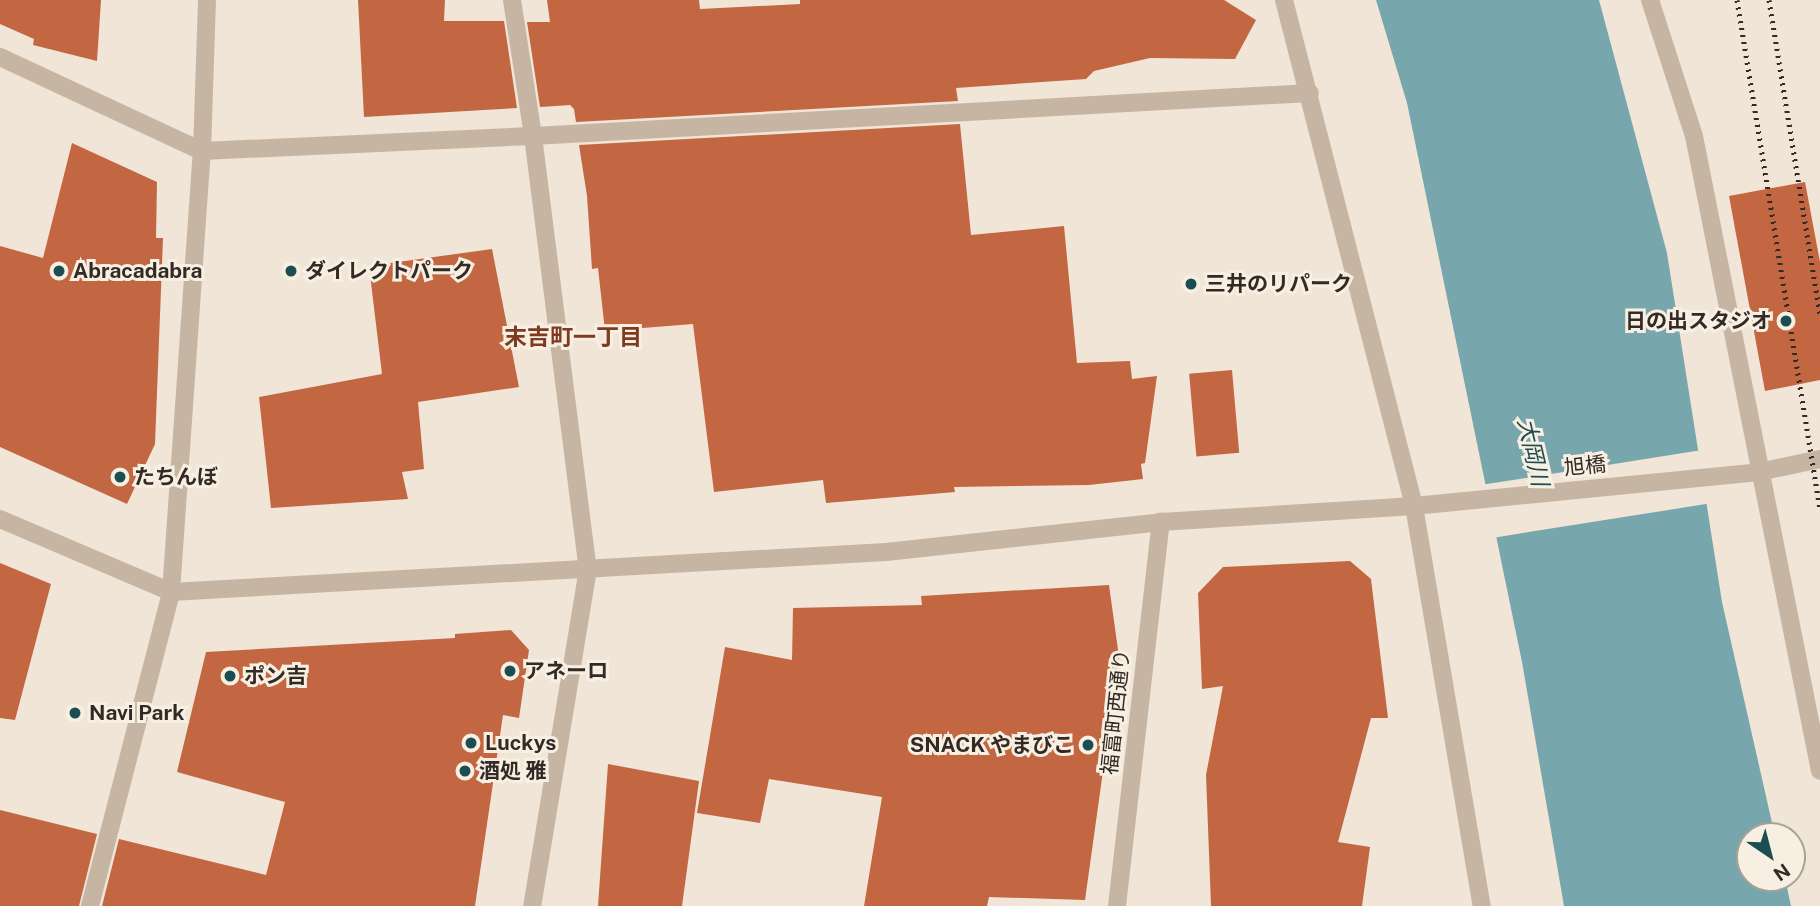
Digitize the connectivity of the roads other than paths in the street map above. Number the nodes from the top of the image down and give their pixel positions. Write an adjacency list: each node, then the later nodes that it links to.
1 (207, 0): 8 (street)
2 (512, 0): 7 (street)
3 (1284, 0): 6 (street)
4 (1650, 0): 10 (street)
5 (0, 57): 8 (street)
6 (1310, 93): 7 (street); 11 (street)
7 (533, 136): 8 (street); 14 (street)
8 (202, 150): 15 (street)
9 (1820, 460): 10 (street, 旭橋)
10 (1759, 472): 11 (street, 旭橋); 16 (street)
11 (1414, 506): 13 (street, 旭橋); 20 (street)
12 (0, 519): 15 (street)
13 (1161, 522): 14 (street, 旭橋); 19 (street, 福富町西通り)
14 (588, 569): 15 (street, 旭橋); 18 (street)
15 (171, 592): 17 (street)
16 (1820, 771)
17 (90, 906)
18 (532, 906)
19 (1117, 906)
20 (1482, 906)

